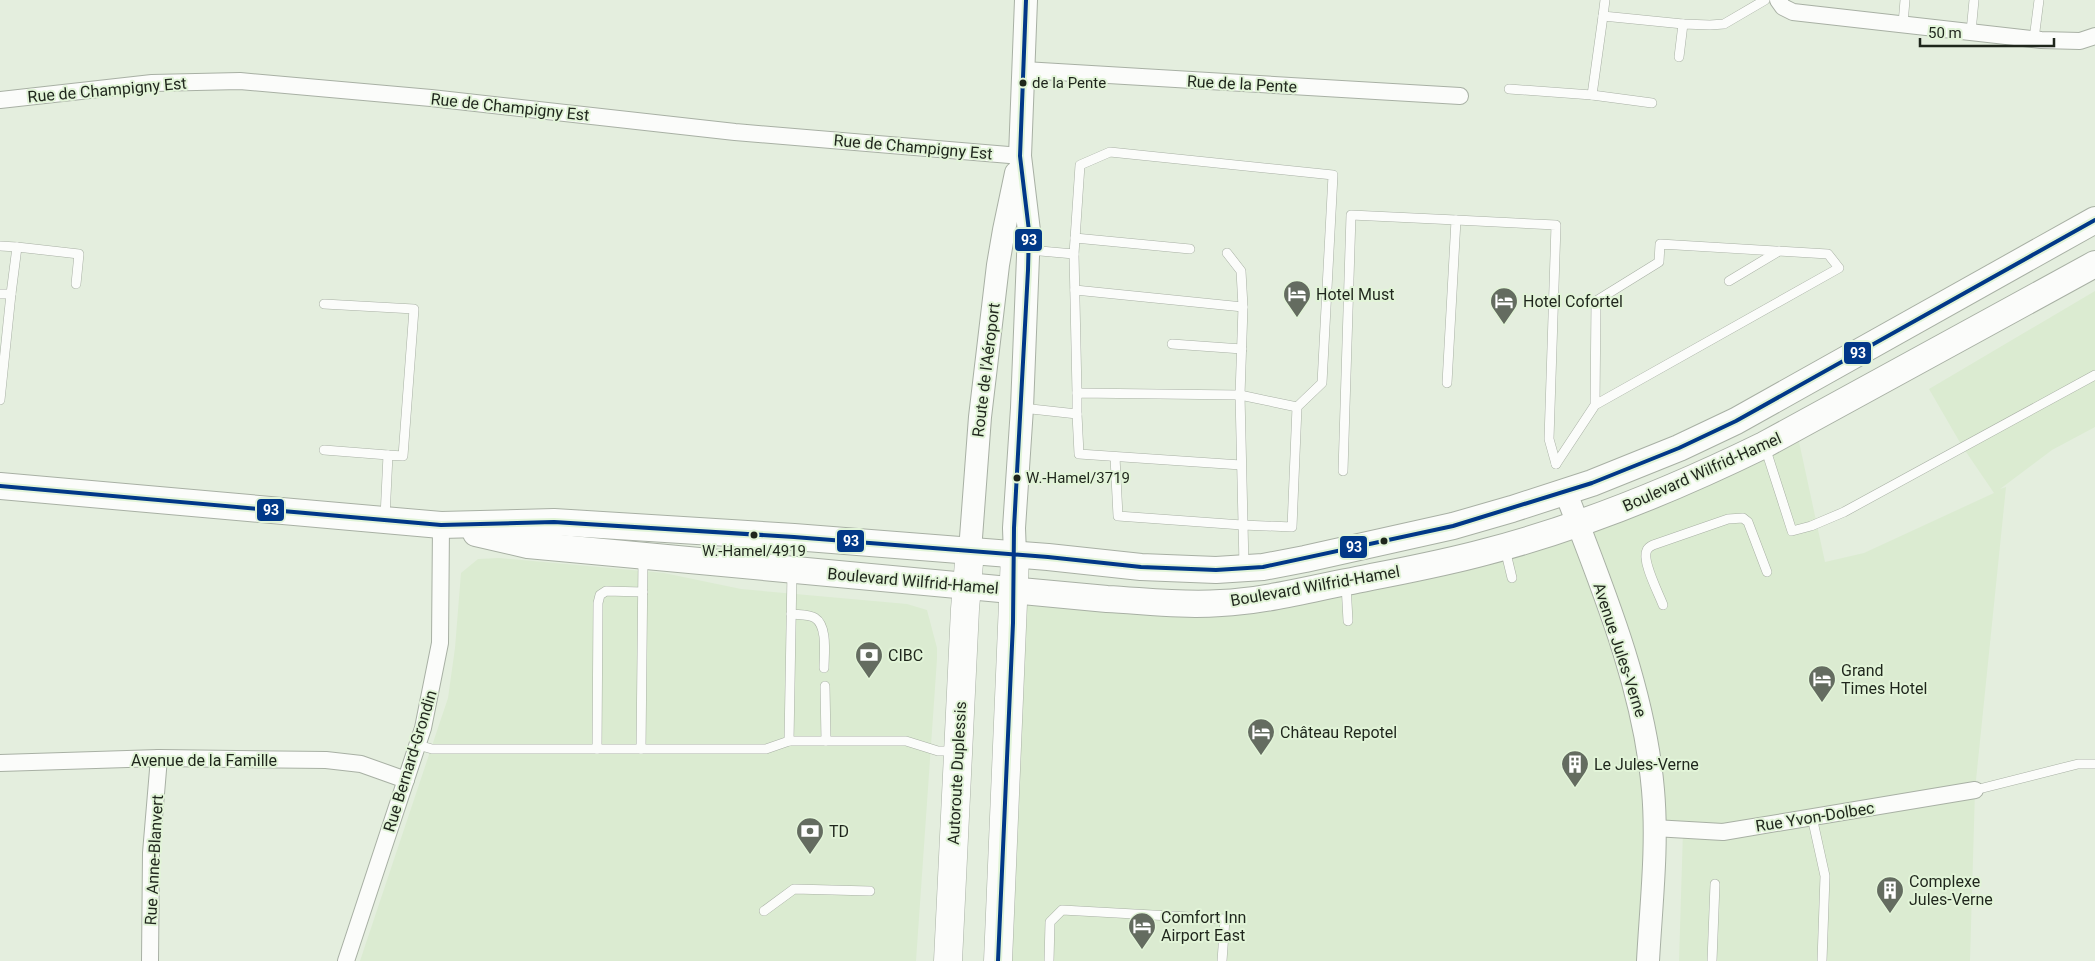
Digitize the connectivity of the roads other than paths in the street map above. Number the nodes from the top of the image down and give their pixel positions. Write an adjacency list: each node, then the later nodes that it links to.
1 (1026, 0): 15 (main road, Route de l'Aéroport)
2 (1605, 0): 8 (lane)
3 (1765, 0): 9 (lane)
4 (1778, 0): 10 (street)
5 (1905, 0): 10 (lane)
6 (1974, 0): 11 (lane)
7 (2039, 0): 13 (lane)
8 (1603, 16): 9 (lane); 17 (lane)
9 (1683, 24): 14 (lane)
10 (1903, 24): 11 (street)
11 (1971, 32): 13 (street)
12 (2095, 36): 13 (street)
13 (2034, 39)
14 (1679, 56)
15 (1024, 70): 18 (street, Rue de la Pente); 21 (main road, Route de l'Aéroport)
16 (1509, 89): 17 (lane)
17 (1592, 95): 20 (lane)
18 (1460, 96)
19 (0, 100): 21 (street, Rue de Champigny Est)
20 (1652, 103)
21 (1020, 156): 28 (main road, Route de l'Aéroport); 65 (main road, Route de l'Aéroport)
22 (1456, 220): 44 (lane); 48 (lane); 57 (lane)
23 (2095, 220): 59 (main road, Boulevard Wilfrid-Hamel)
24 (1075, 238): 27 (lane); 31 (lane); 49 (lane)
25 (0, 246): 26 (lane)
26 (17, 247): 34 (lane); 37 (lane)
27 (1190, 249)
28 (1029, 250): 31 (lane); 50 (main road, Route de l'Aéroport)
29 (1779, 251): 33 (lane); 48 (lane); 48 (lane)
30 (1227, 253): 39 (lane)
31 (1074, 254): 35 (lane)
32 (2095, 264): 52 (main road, Boulevard Wilfrid-Hamel)
33 (1729, 281)
34 (76, 284)
35 (1075, 290): 39 (lane); 45 (lane)
36 (0, 294): 37 (lane)
37 (12, 294): 41 (lane)
38 (324, 304): 54 (lane)
39 (1243, 307): 42 (lane)
40 (1172, 344): 42 (lane)
41 (3, 347): 47 (lane)
42 (1242, 349): 46 (lane)
43 (2095, 375): 52 (lane)
44 (1447, 383)
45 (1077, 394): 46 (lane); 51 (lane)
46 (1240, 395): 49 (lane); 56 (lane)
47 (0, 400)
48 (1595, 405)
49 (1297, 407): 63 (lane)
50 (1022, 408): 51 (lane); 66 (main road, Route de l'Aéroport)
51 (1077, 414): 55 (lane)
52 (1764, 445): 61 (main road, Boulevard Wilfrid-Hamel)
53 (324, 450): 54 (lane)
54 (388, 455): 60 (lane)
55 (1115, 457): 56 (lane); 63 (lane)
56 (1241, 465): 63 (lane)
57 (1343, 471)
58 (0, 486): 60 (main road, Boulevard Wilfrid-Hamel)
59 (1566, 493): 61 (main road, Avenue Jules-Verne); 68 (main road, Boulevard Wilfrid-Hamel)
60 (384, 520): 62 (main road, Boulevard Wilfrid-Hamel)
61 (1578, 524): 64 (main road, Boulevard Wilfrid-Hamel); 93 (main road, Avenue Jules-Verne)
62 (442, 525): 65 (main road, Boulevard Wilfrid-Hamel); 67 (main road, Boulevard Wilfrid-Hamel); 83 (street, Rue Bernard-Grondin)
63 (1242, 526): 68 (lane)
64 (1505, 547): 71 (lane); 72 (main road, Boulevard Wilfrid-Hamel)
65 (970, 552): 66 (main road, Boulevard Wilfrid-Hamel); 73 (highway, Route de l'Aéroport)
66 (1015, 555): 68 (main road, Boulevard Wilfrid-Hamel); 74 (highway, Route de l'Aéroport)
67 (644, 556): 69 (main road, Boulevard Wilfrid-Hamel); 75 (lane)
68 (1244, 568)
69 (792, 569): 73 (main road, Boulevard Wilfrid-Hamel); 77 (lane)
70 (1767, 572): 76 (lane)
71 (1512, 578)
72 (1346, 582): 74 (main road, Boulevard Wilfrid-Hamel); 78 (lane)
73 (967, 586): 74 (main road, Boulevard Wilfrid-Hamel); 86 (highway, Autoroute Duplessis)
74 (1013, 590): 100 (highway)
75 (643, 592): 84 (lane); 85 (lane)
76 (1663, 605)
77 (791, 614): 79 (lane); 81 (lane)
78 (1348, 621)
79 (824, 668)
80 (825, 686): 82 (lane)
81 (789, 741): 82 (lane); 85 (lane)
82 (826, 741): 86 (lane)
83 (418, 745): 84 (lane); 90 (street, Rue Bernard-Grondin)
84 (597, 749): 85 (lane)
85 (641, 749)
86 (958, 751): 99 (highway, Autoroute Duplessis)
87 (159, 758): 88 (street, Avenue de la Famille); 90 (street, Avenue de la Famille); 97 (street, Rue Anne-Blanvert)
88 (0, 763)
89 (2095, 764): 91 (lane)
90 (406, 780): 98 (street, Rue Bernard-Grondin)
91 (1975, 790): 92 (street, Rue Yvon-Dolbec)
92 (1812, 817): 93 (street, Rue Yvon-Dolbec); 105 (lane)
93 (1654, 828): 103 (main road, Avenue Jules-Verne)
94 (1715, 884): 104 (lane)
95 (870, 890): 96 (lane)
96 (764, 911)
97 (150, 961)
98 (346, 961)
99 (948, 961)
100 (998, 961)
101 (1049, 961): 102 (lane)
102 (1222, 961)
103 (1648, 961)
104 (1712, 961)
105 (1822, 961)

